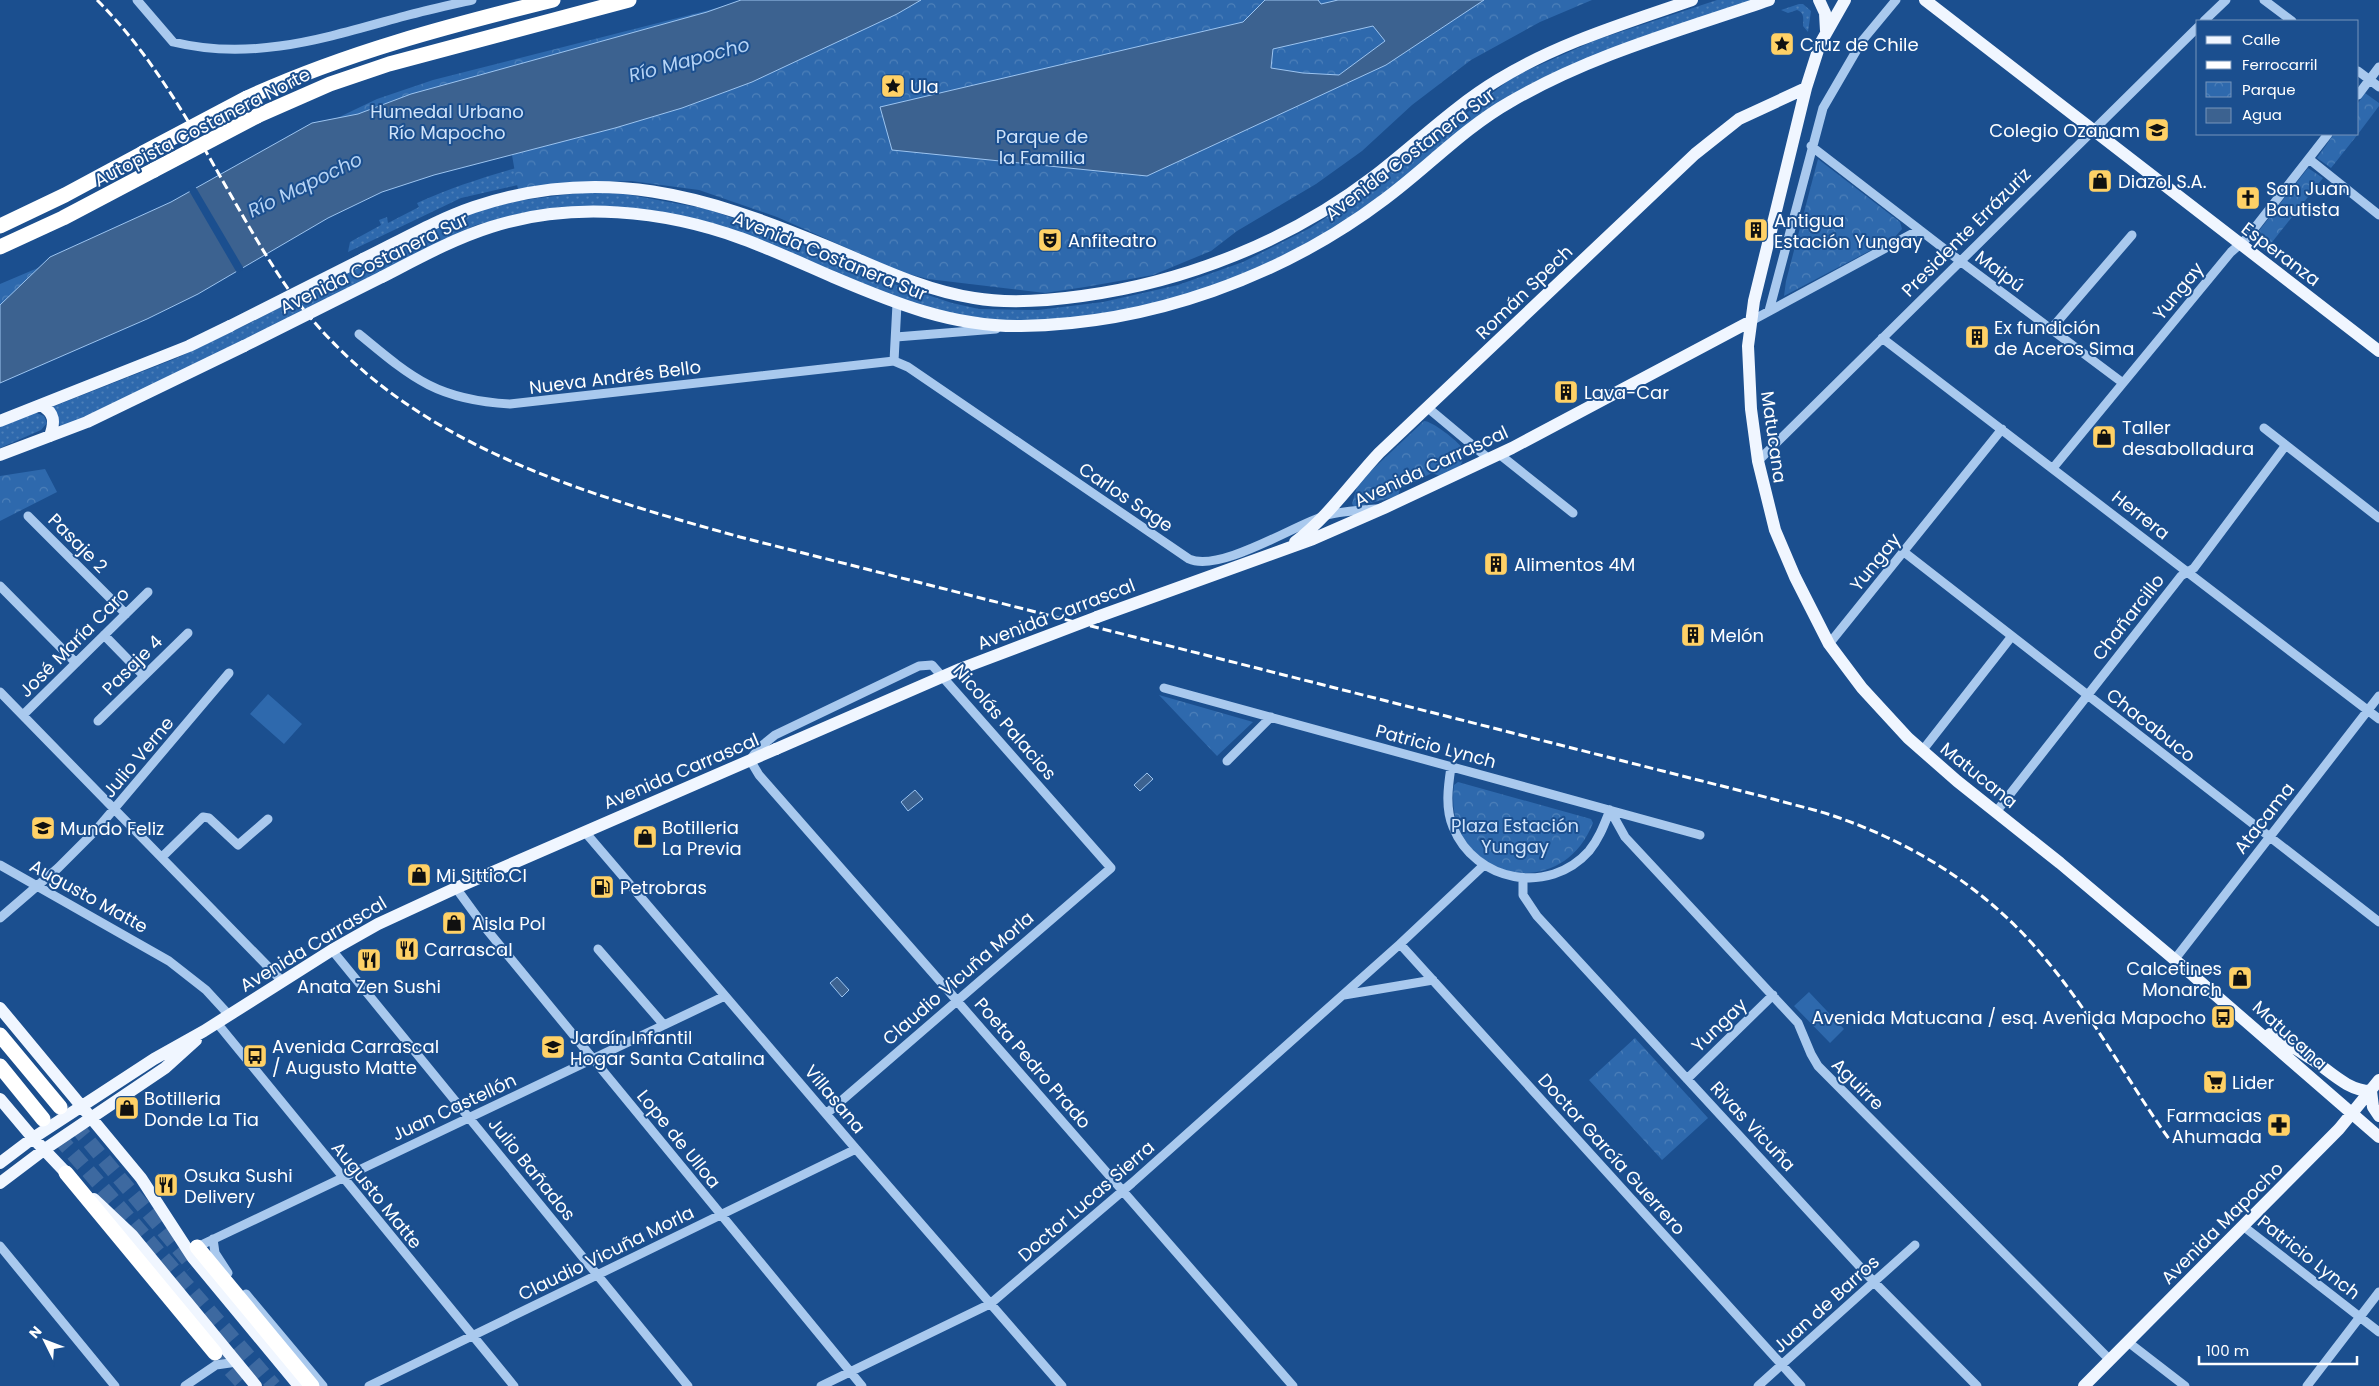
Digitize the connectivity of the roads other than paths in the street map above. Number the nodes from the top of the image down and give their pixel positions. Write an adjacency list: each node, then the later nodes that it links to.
1 (137, 0): 2 (street)
2 (472, 0)
3 (553, 0): 28 (highway, Autopista Costanera Norte, bridge)
4 (629, 0): 32 (highway, Autopista Costanera Norte, bridge)
5 (1692, 0): 45 (main road, Avenida Costanera Sur, bridge)
6 (1769, 0): 37 (main road, Avenida Costanera Sur)
7 (1819, 0): 16 (main road)
8 (1845, 0): 16 (main road, Matucana)
9 (1896, 0): 25 (street)
10 (1925, 0): 23 (main road, Esperanza)
11 (2226, 0): 13 (street)
12 (2264, 0): 14 (street)
13 (2205, 20)
14 (2291, 20)
15 (2196, 30): 23 (street, Presidente Errázuriz)
16 (1826, 31): 21 (main road, Matucana)
17 (2379, 67): 19 (street)
18 (2359, 72): 19 (street)
19 (2369, 80): 20 (street); 22 (street)
20 (2379, 87)
21 (1806, 88): 36 (main road, Matucana); 46 (main road, Román Spech)
22 (2359, 94)
23 (2093, 130): 31 (main road, Esperanza); 33 (street, Presidente Errázuriz)
24 (2327, 135): 26 (street, Yungay)
25 (1811, 146): 29 (street, Maipú); 35 (street)
26 (2309, 159): 27 (street); 31 (street, Yungay)
27 (2379, 214)
28 (0, 226)
29 (1919, 230): 33 (street, Maipú); 35 (street, Avenida Carrascal)
30 (2132, 235): 38 (street)
31 (2239, 244): 42 (main road, Esperanza); 44 (street, Yungay)
32 (0, 247)
33 (1960, 261): 38 (street, Maipú); 41 (street, Presidente Errázuriz)
34 (897, 304): 37 (main road, Avenida Costanera Sur); 40 (street); 50 (main road, Avenida Costanera Sur, bridge)
35 (1769, 311): 36 (street, Avenida Carrascal)
36 (1751, 322): 53 (main road, Avenida Carrascal); 54 (main road, Matucana)
37 (1017, 326): 40 (street)
38 (2051, 329): 44 (street, Maipú)
39 (359, 334): 43 (street, Nueva Andrés Bello)
40 (896, 337): 43 (street)
41 (1882, 338): 49 (street, Herrera); 54 (street, Presidente Errázuriz)
42 (2379, 351)
43 (894, 361): 61 (street, Carlos Sage)
44 (2123, 383): 55 (street, Yungay)
45 (41, 405): 47 (main road, Avenida Costanera Sur); 50 (main road)
46 (1428, 408): 53 (street); 56 (main road, Román Spech)
47 (0, 421)
48 (2264, 428): 51 (street)
49 (2002, 429): 55 (street, Herrera); 65 (street, Yungay)
50 (50, 436): 52 (main road, Avenida Costanera Sur)
51 (2286, 445): 62 (street); 66 (street, Chañarcillo)
52 (0, 455)
53 (1494, 457): 57 (main road, Avenida Carrascal); 58 (street)
54 (1758, 461): 73 (main road, Matucana)
55 (2053, 468): 66 (street, Herrera)
56 (1343, 493): 59 (main road); 61 (main road, Román Spech)
57 (1384, 508): 59 (street, Carlos Sage); 63 (main road, Avenida Carrascal)
58 (1573, 513)
59 (1338, 514): 61 (street, Carlos Sage); 63 (main road)
60 (28, 516): 69 (street, Pasaje 2)
61 (1324, 516): 64 (main road, Román Spech)
62 (2379, 518)
63 (1344, 526): 64 (main road, Avenida Carrascal)
64 (1286, 548): 87 (main road, Avenida Carrascal, bridge)
65 (1904, 552): 72 (street, Chacabuco); 73 (street, Yungay)
66 (2187, 572): 79 (street, Chañarcillo); 81 (street, Herrera)
67 (0, 586): 74 (street)
68 (148, 592): 69 (street, José María Caro)
69 (126, 614): 71 (street, José María Caro)
70 (188, 633): 76 (street, Pasaje 4)
71 (104, 635): 74 (street, José María Caro); 76 (street)
72 (2012, 636): 79 (street, Chacabuco); 86 (street)
73 (1830, 644): 86 (main road, Matucana)
74 (76, 663): 82 (street, José María Caro)
75 (229, 673): 90 (street, Julio Verne)
76 (144, 676): 85 (street, Pasaje 4)
77 (1164, 688): 83 (street, Patricio Lynch)
78 (0, 692): 82 (street)
79 (2087, 696): 92 (street, Chañarcillo); 96 (street, Chacabuco)
80 (2379, 696): 81 (street, Atacama)
81 (2368, 710): 84 (street, Herrera); 96 (street, Atacama)
82 (23, 715): 90 (street)
83 (1271, 718): 88 (street); 89 (street, Patricio Lynch)
84 (2379, 719)
85 (98, 721)
86 (1922, 751): 92 (main road, Matucana)
87 (750, 760): 94 (main road, Avenida Carrascal); 100 (street, Nicolás Palacios); 115 (street, Poeta Pedro Prado)
88 (1227, 761)
89 (1451, 767): 91 (street, Patricio Lynch); 99 (street)
90 (115, 809): 97 (street); 102 (street, Julio Verne)
91 (1610, 810): 95 (street, Patricio Lynch); 101 (street); 112 (street, Aguirre)
92 (1996, 812): 109 (main road, Matucana)
93 (268, 818): 97 (street)
94 (586, 832): 103 (main road, Avenida Carrascal); 113 (street, Villasana)
95 (1700, 835)
96 (2270, 837): 105 (street, Chacabuco); 109 (street, Atacama)
97 (162, 857): 111 (street)
98 (0, 865): 102 (street, Augusto Matte)
99 (1484, 865): 101 (street); 106 (street, Doctor Lucas Sierra)
100 (1111, 868): 115 (street, Claudio Vicuña Morla)
101 (1523, 878): 125 (street, Rivas Vicuña)
102 (37, 886): 104 (street, Julio Verne); 117 (street, Augusto Matte)
103 (456, 888): 108 (main road, Avenida Carrascal); 123 (street, Lope de Ulloa)
104 (0, 918)
105 (2379, 922)
106 (1400, 944): 110 (street, Doctor García Guerrero); 114 (street, Doctor Lucas Sierra)
107 (598, 948): 119 (street)
108 (332, 950): 111 (main road, Avenida Carrascal); 135 (street, Julio Bañados)
109 (2175, 959): 120 (main road, Matucana)
110 (1433, 980): 114 (street); 164 (street, Doctor García Guerrero)
111 (282, 981): 117 (main road, Avenida Carrascal)
112 (1773, 995): 125 (street, Yungay); 162 (street, Aguirre)
113 (725, 996): 119 (street, Juan Castellón); 131 (street, Villasana)
114 (1342, 996): 146 (street, Doctor Lucas Sierra)
115 (956, 1000): 131 (street, Claudio Vicuña Morla); 146 (street, Poeta Pedro Prado)
116 (0, 1008): 129 (main road)
117 (230, 1015): 118 (main road, Avenida Carrascal)
118 (217, 1023): 121 (main road, Avenida Carrascal); 144 (street, Augusto Matte)
119 (664, 1025): 123 (street, Juan Castellón)
120 (2254, 1026): 127 (main road); 132 (main road, Matucana)
121 (204, 1032): 129 (main road, Avenida Carrascal); 134 (main road, Avenida Carrascal)
122 (0, 1036): 130 (highway)
123 (592, 1059): 135 (street, Juan Castellón); 147 (street, Lope de Ulloa)
124 (0, 1066): 136 (highway)
125 (1687, 1079): 154 (street, Rivas Vicuña)
126 (2379, 1080): 127 (main road, Avenida Mapocho)
127 (2371, 1091): 132 (main road, Avenida Mapocho); 133 (main road)
128 (0, 1099): 138 (main road)
129 (82, 1106): 134 (main road); 138 (main road, Avenida Carrascal)
130 (60, 1107)
131 (826, 1114): 139 (street, Villasana)
132 (2353, 1115): 137 (main road, Matucana); 148 (main road, Avenida Mapocho)
133 (2379, 1116)
134 (92, 1117): 140 (main road, Avenida Carrascal); 143 (main road)
135 (469, 1118): 144 (street, Juan Castellón); 153 (street, Julio Bañados)
136 (43, 1120)
137 (2379, 1137)
138 (33, 1138): 140 (main road); 141 (main road, Avenida Carrascal)
139 (856, 1149): 147 (street, Claudio Vicuña Morla); 156 (street, Villasana)
140 (45, 1150): 142 (main road); 145 (main road, Avenida Carrascal)
141 (0, 1164)
142 (66, 1173): 161 (highway); 163 (main road)
143 (141, 1178): 152 (main road); 169 (main road)
144 (342, 1178): 149 (street, Juan Castellón); 159 (street, Augusto Matte)
145 (0, 1184)
146 (1123, 1191): 156 (street, Doctor Lucas Sierra); 178 (street, Poeta Pedro Prado)
147 (720, 1215): 153 (street, Claudio Vicuña Morla); 165 (street, Lope de Ulloa)
148 (2243, 1226): 157 (street, Patricio Lynch); 160 (main road, Avenida Mapocho)
149 (213, 1239): 152 (street, Juan Castellón); 171 (street)
150 (1915, 1245): 154 (street, Juan de Barros)
151 (0, 1246): 166 (street)
152 (197, 1247): 170 (highway)
153 (597, 1275): 159 (street, Claudio Vicuña Morla); 174 (street, Julio Bañados)
154 (1874, 1282): 164 (street, Juan de Barros); 181 (street, Rivas Vicuña)
155 (2379, 1292): 157 (street)
156 (990, 1304): 165 (street, Doctor Lucas Sierra); 177 (street, Villasana)
157 (2360, 1317): 158 (street, Patricio Lynch); 184 (street)
158 (2379, 1332)
159 (472, 1336): 172 (street, Claudio Vicuña Morla); 173 (street, Augusto Matte)
160 (2128, 1342): 162 (main road, Avenida Mapocho); 183 (street)
161 (215, 1353)
162 (2110, 1360): 182 (main road, Avenida Mapocho)
163 (237, 1362): 167 (street); 168 (main road)
164 (1782, 1365): 179 (street, Juan de Barros); 180 (street, Doctor García Guerrero)
165 (850, 1372): 175 (street, Doctor Lucas Sierra); 176 (street, Lope de Ulloa)
166 (115, 1386)
167 (185, 1386)
168 (256, 1386)
169 (299, 1386)
170 (312, 1386)
171 (323, 1386)
172 (369, 1386)
173 (514, 1386)
174 (688, 1386)
175 (821, 1386)
176 (862, 1386)
177 (1062, 1386)
178 (1293, 1386)
179 (1758, 1386)
180 (1801, 1386)
181 (1977, 1386)
182 (2084, 1386)
183 (2185, 1386)
184 (2307, 1386)

